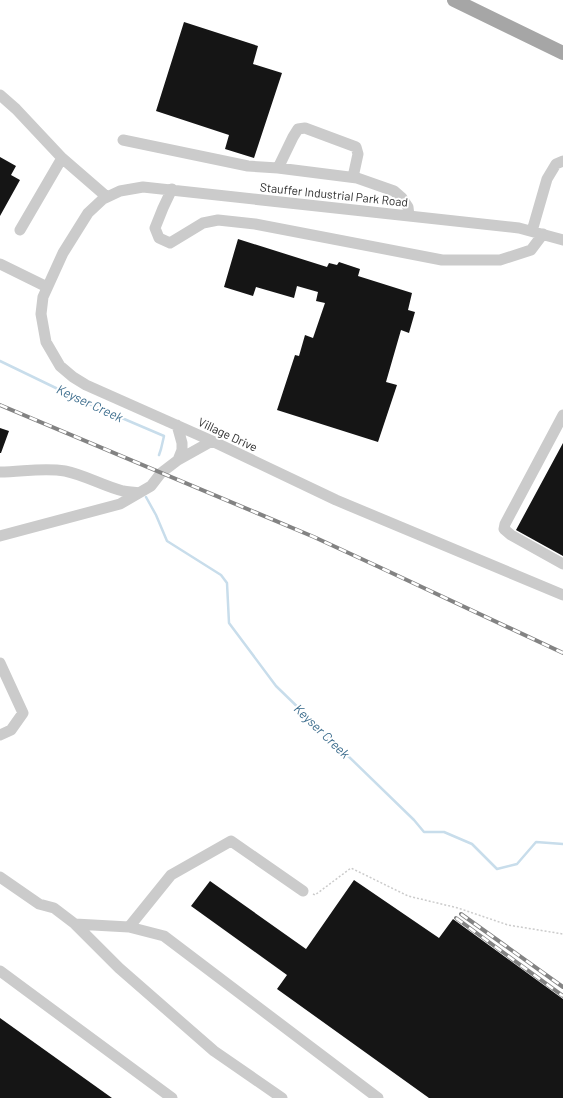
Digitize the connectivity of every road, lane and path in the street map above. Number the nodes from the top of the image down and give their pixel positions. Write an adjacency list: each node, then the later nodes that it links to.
1 (454, 0): 2 (main road)
2 (563, 53)
3 (0, 95): 5 (street)
4 (123, 140): 7 (street)
5 (62, 158): 10 (street); 12 (street)
6 (563, 161): 13 (street)
7 (278, 168): 8 (street); 8 (street)
8 (353, 177): 11 (street)
9 (172, 189): 10 (street, Stauffer Industrial Park Road); 11 (street, Stauffer Industrial Park Road); 14 (street)
10 (105, 198): 17 (street, Village Drive)
11 (409, 216): 13 (street, Stauffer Industrial Park Road)
12 (20, 230)
13 (532, 231): 14 (street, Stauffer Industrial Park Road)
14 (543, 234): 15 (street, Stauffer Industrial Park Road)
15 (563, 240)
16 (0, 264): 17 (street)
17 (47, 287): 19 (street, Village Drive)
18 (563, 415): 25 (street)
19 (177, 425): 20 (street, Village Drive); 21 (street)
20 (212, 441): 21 (street); 26 (street, Village Drive)
21 (178, 460): 23 (street)
22 (0, 472): 23 (street)
23 (139, 493): 24 (street)
24 (0, 536)
25 (563, 564)
26 (563, 595)
27 (0, 663): 28 (street)
28 (0, 735)
29 (0, 877): 31 (street)
30 (303, 891): 32 (street); 33 (path)
31 (75, 924): 32 (street); 36 (street)
32 (129, 927): 37 (street)
33 (563, 934)
34 (0, 971): 35 (street)
35 (172, 1098)
36 (282, 1098)
37 (378, 1098)

